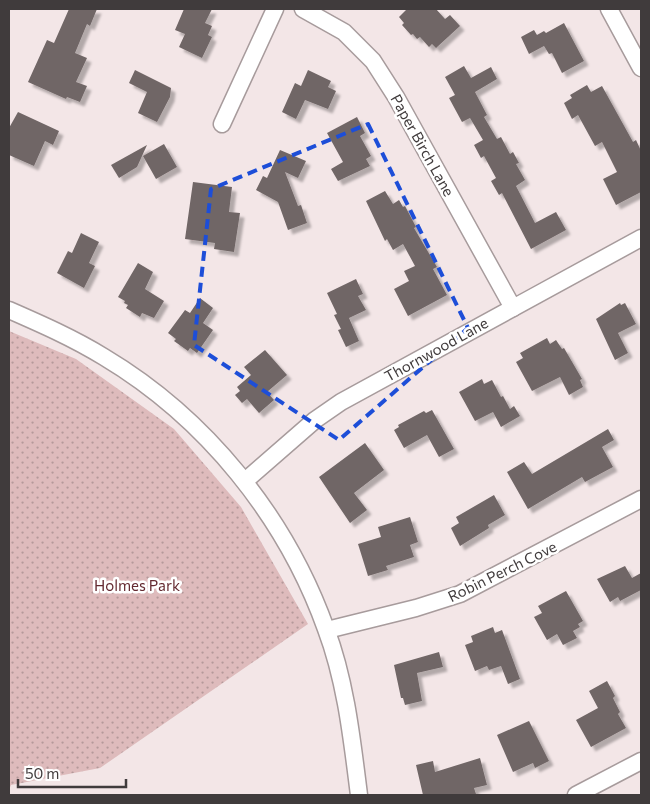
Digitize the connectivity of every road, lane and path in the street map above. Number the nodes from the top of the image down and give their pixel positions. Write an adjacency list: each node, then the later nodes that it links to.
1 (275, 9): 5 (street)
2 (303, 9): 7 (street, Paper Birch Lane)
3 (608, 9): 4 (street)
4 (641, 68)
5 (222, 124)
6 (641, 238): 7 (street, Thornwood Lane)
7 (513, 308): 9 (street, Thornwood Lane)
8 (9, 310): 9 (street)
9 (246, 481): 11 (street)
10 (641, 499): 11 (street, Robin Perch Cove)
11 (327, 630): 13 (street)
12 (641, 761): 14 (street)
13 (359, 795)
14 (576, 795)

